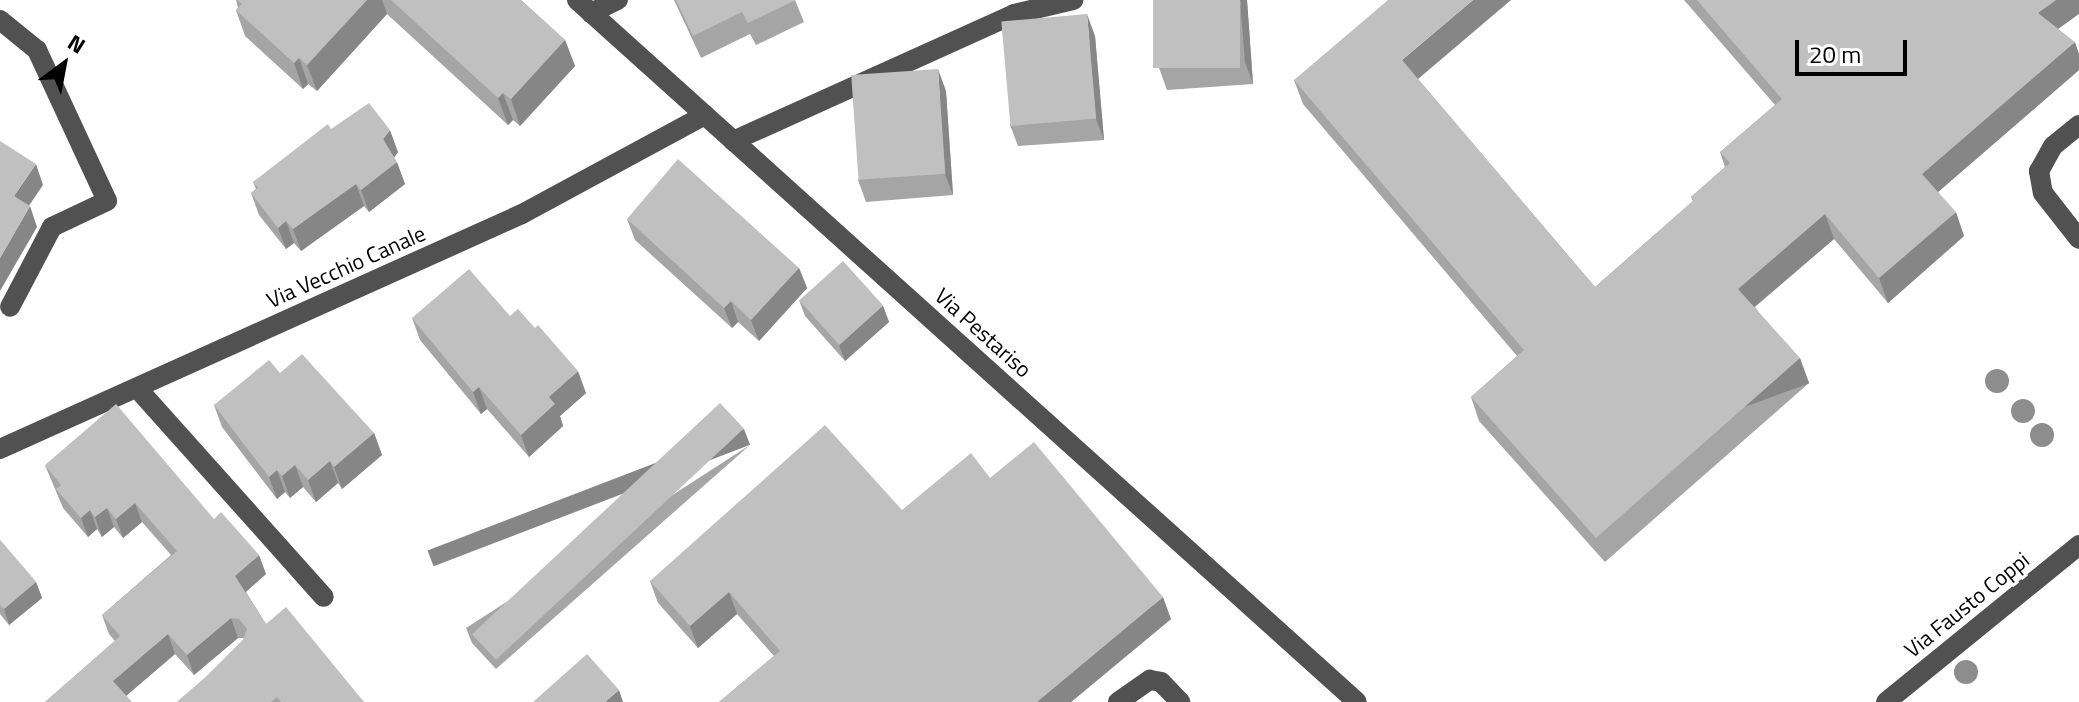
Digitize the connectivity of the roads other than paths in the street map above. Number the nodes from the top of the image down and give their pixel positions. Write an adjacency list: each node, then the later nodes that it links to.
1 (618, 0): 3 (street)
2 (1073, 0): 7 (street)
3 (584, 6): 5 (street, Via Pestariso)
4 (0, 20): 9 (street)
5 (705, 115): 7 (street, Via Pestariso); 10 (street, Via Vecchio Canale)
6 (2079, 125): 8 (street)
7 (733, 141): 16 (street, Via Pestariso)
8 (2079, 239)
9 (10, 307)
10 (137, 388): 11 (street, Via Vecchio Canale); 13 (street)
11 (0, 449)
12 (2079, 545): 17 (street, Via Fausto Coppi)
13 (324, 597)
14 (1118, 702): 15 (street)
15 (1180, 702)
16 (1357, 702)
17 (1886, 702)

